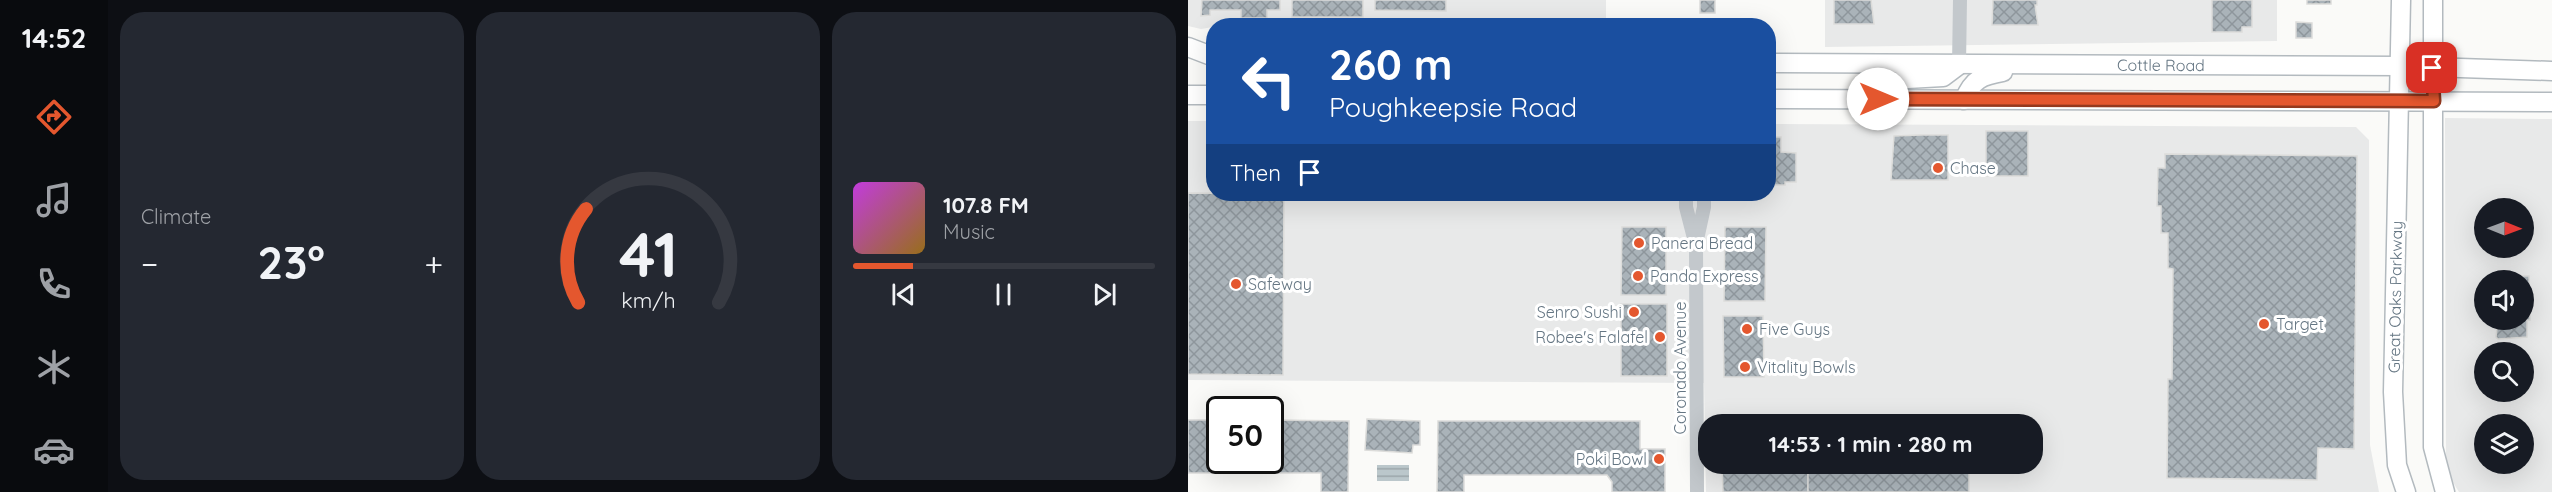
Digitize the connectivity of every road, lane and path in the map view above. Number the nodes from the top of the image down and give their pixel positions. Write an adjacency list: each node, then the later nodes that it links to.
1 (1960, 0): 9 (street)
2 (2401, 0): 11 (main road, Great Oaks Parkway)
3 (2433, 0): 12 (main road)
4 (1188, 47): 5 (main road)
5 (1206, 55)
6 (1188, 58): 7 (main road)
7 (1206, 58)
8 (1776, 63): 9 (main road, Cottle Road)
9 (1959, 65): 10 (main road, Cottle Road); 17 (main road)
10 (2058, 65): 11 (main road, Cottle Road); 18 (main road)
11 (2401, 66): 12 (main road, Cottle Road); 19 (main road, Great Oaks Parkway)
12 (2432, 68): 13 (main road, Cottle Road); 20 (main road)
13 (2552, 71)
14 (1188, 95): 15 (main road)
15 (1206, 95)
16 (1776, 99): 17 (main road)
17 (1857, 99): 18 (main road)
18 (1964, 100): 19 (main road)
19 (2400, 100): 20 (main road); 26 (main road, Great Oaks Parkway)
20 (2434, 101): 21 (main road); 27 (main road)
21 (2552, 102)
22 (1686, 201): 24 (street, Coronado Avenue)
23 (1704, 201): 24 (street, Coronado Avenue)
24 (1696, 244): 25 (street, Coronado Avenue)
25 (1697, 492)
26 (2406, 492)
27 (2445, 492)

